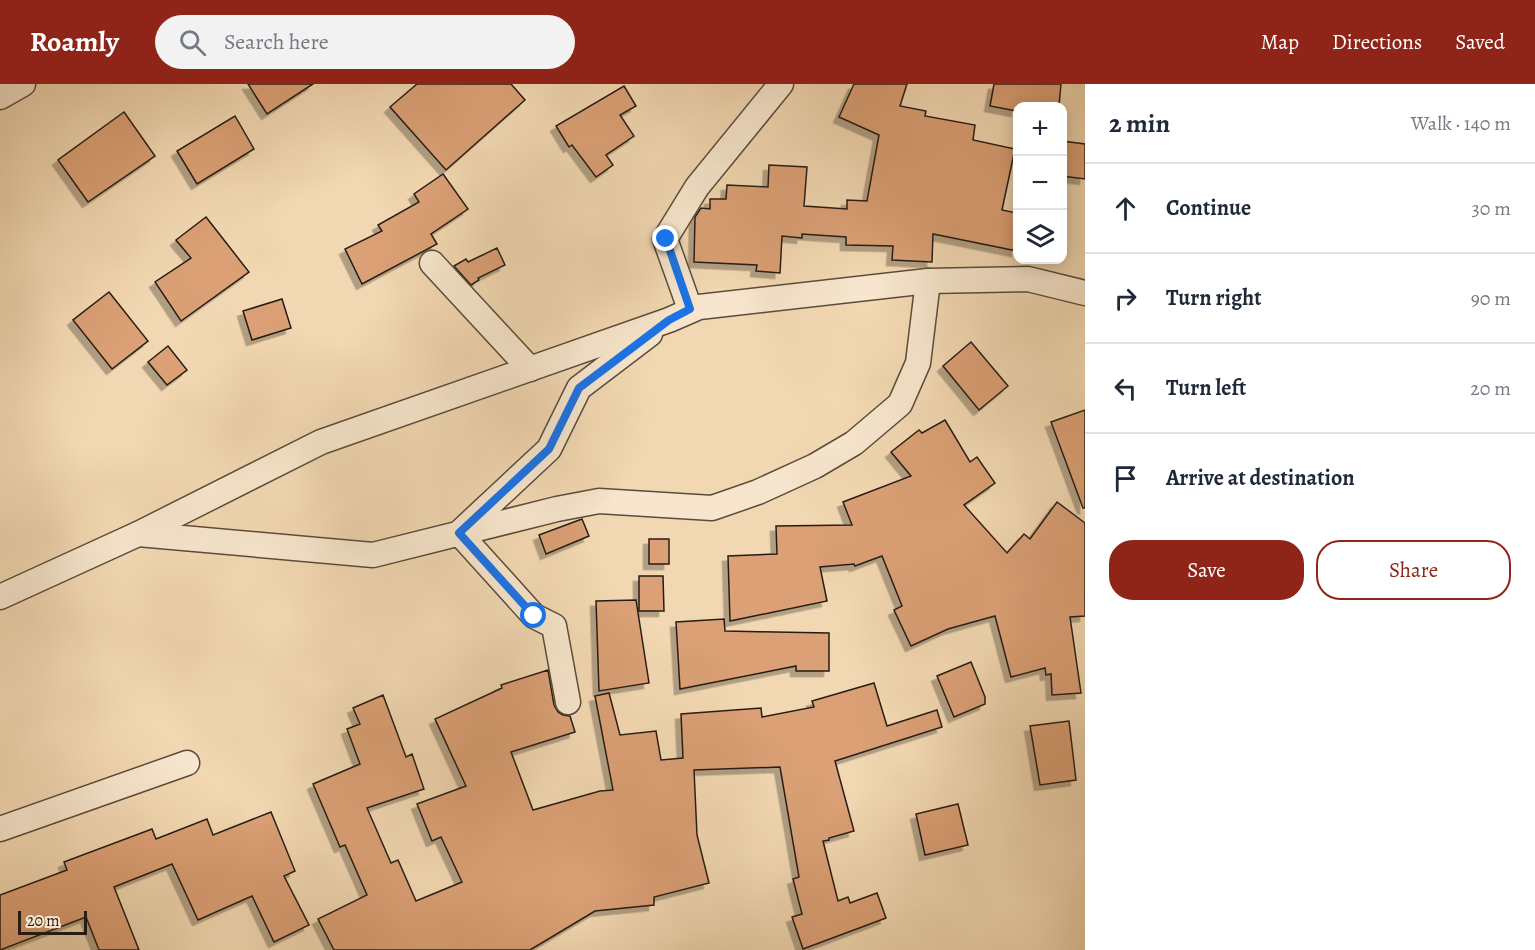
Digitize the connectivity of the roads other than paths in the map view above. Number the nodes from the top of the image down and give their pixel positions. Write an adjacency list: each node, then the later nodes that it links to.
1 (23, 84): 3 (street)
2 (781, 84): 7 (street)
3 (0, 97)
4 (432, 263): 9 (street)
5 (928, 281): 6 (street); 7 (street); 10 (street)
6 (1085, 293)
7 (690, 309): 8 (street)
8 (669, 320): 9 (street); 10 (street)
9 (530, 369): 11 (street)
10 (459, 533): 11 (street); 13 (street)
11 (138, 534): 12 (street)
12 (0, 597)
13 (568, 702)
14 (188, 763): 15 (street)
15 (0, 829)

